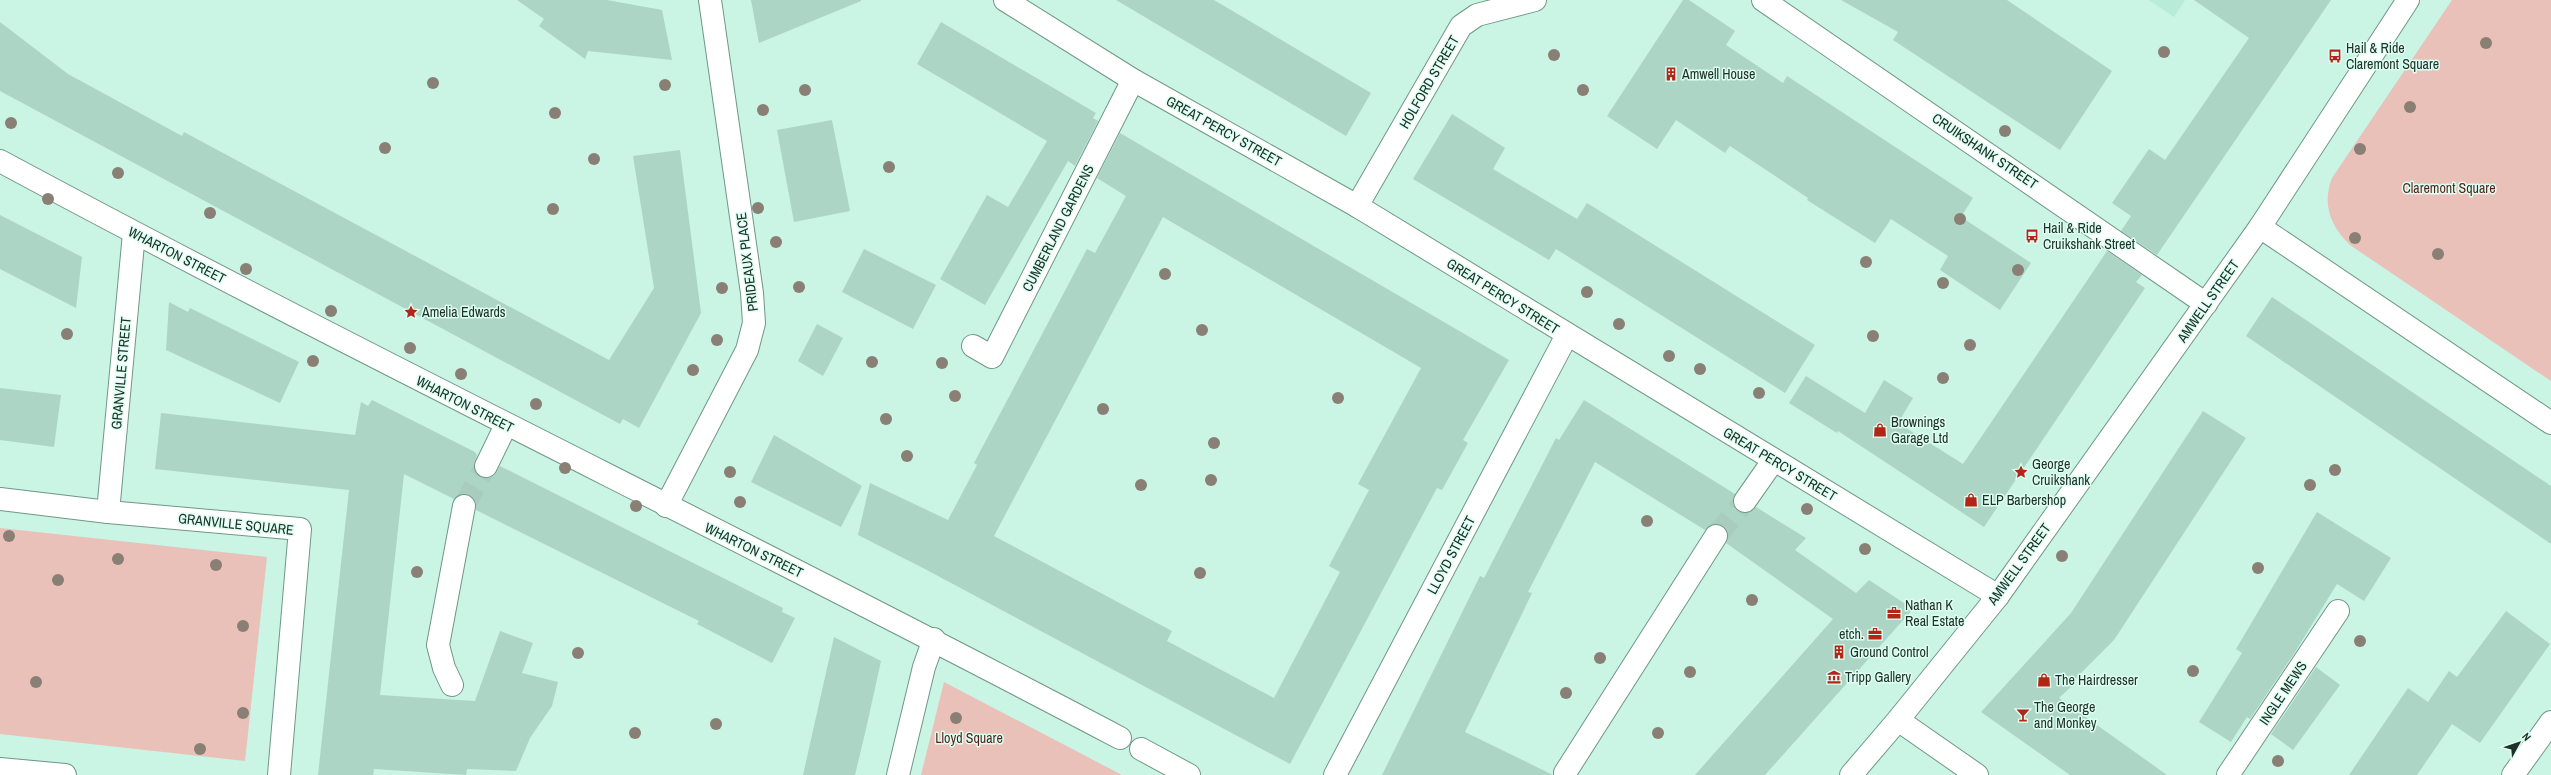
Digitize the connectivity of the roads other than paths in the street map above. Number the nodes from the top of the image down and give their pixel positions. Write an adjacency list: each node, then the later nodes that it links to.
1 (710, 0): 21 (street, PRIDEAUX PLACE)
2 (1005, 0): 6 (street, GREAT PERCY STREET)
3 (1535, 0): 8 (street, HOLFORD STREET)
4 (1763, 0): 11 (street, CRUIKSHANK STREET)
5 (2408, 0): 9 (street)
6 (1133, 80): 8 (street, GREAT PERCY STREET); 13 (street, CUMBERLAND GARDENS)
7 (0, 161): 10 (street, WHARTON STREET)
8 (1357, 206): 12 (street, GREAT PERCY STREET)
9 (2260, 227): 11 (street, AMWELL STREET); 14 (street)
10 (134, 233): 15 (street, WHARTON STREET); 22 (street, GRANVILLE STREET)
11 (2206, 304): 24 (street, AMWELL STREET)
12 (1567, 335): 16 (street, GREAT PERCY STREET); 38 (street, LLOYD STREET)
13 (973, 346)
14 (2551, 423)
15 (506, 425): 17 (street); 21 (street, WHARTON STREET)
16 (1773, 461): 19 (street); 24 (street, GREAT PERCY STREET)
17 (486, 466)
18 (0, 499): 22 (street, GRANVILLE SQUARE)
19 (1745, 501)
20 (464, 506): 27 (street)
21 (666, 506): 26 (street, WHARTON STREET)
22 (108, 512): 35 (street, GRANVILLE SQUARE)
23 (1716, 536): 33 (street)
24 (1998, 596): 28 (street, AMWELL STREET)
25 (2338, 611): 41 (street, INGLE MEWS)
26 (934, 639): 30 (street); 36 (street)
27 (452, 685)
28 (1898, 720): 39 (street, AMWELL STREET); 40 (street)
29 (2551, 722): 42 (street)
30 (1120, 738)
31 (1141, 750): 37 (street)
32 (0, 768): 34 (street)
33 (1565, 773)
34 (65, 775)
35 (279, 775)
36 (898, 775)
37 (1189, 775)
38 (1335, 775)
39 (1851, 775)
40 (1977, 775)
41 (2228, 775)
42 (2513, 775)

